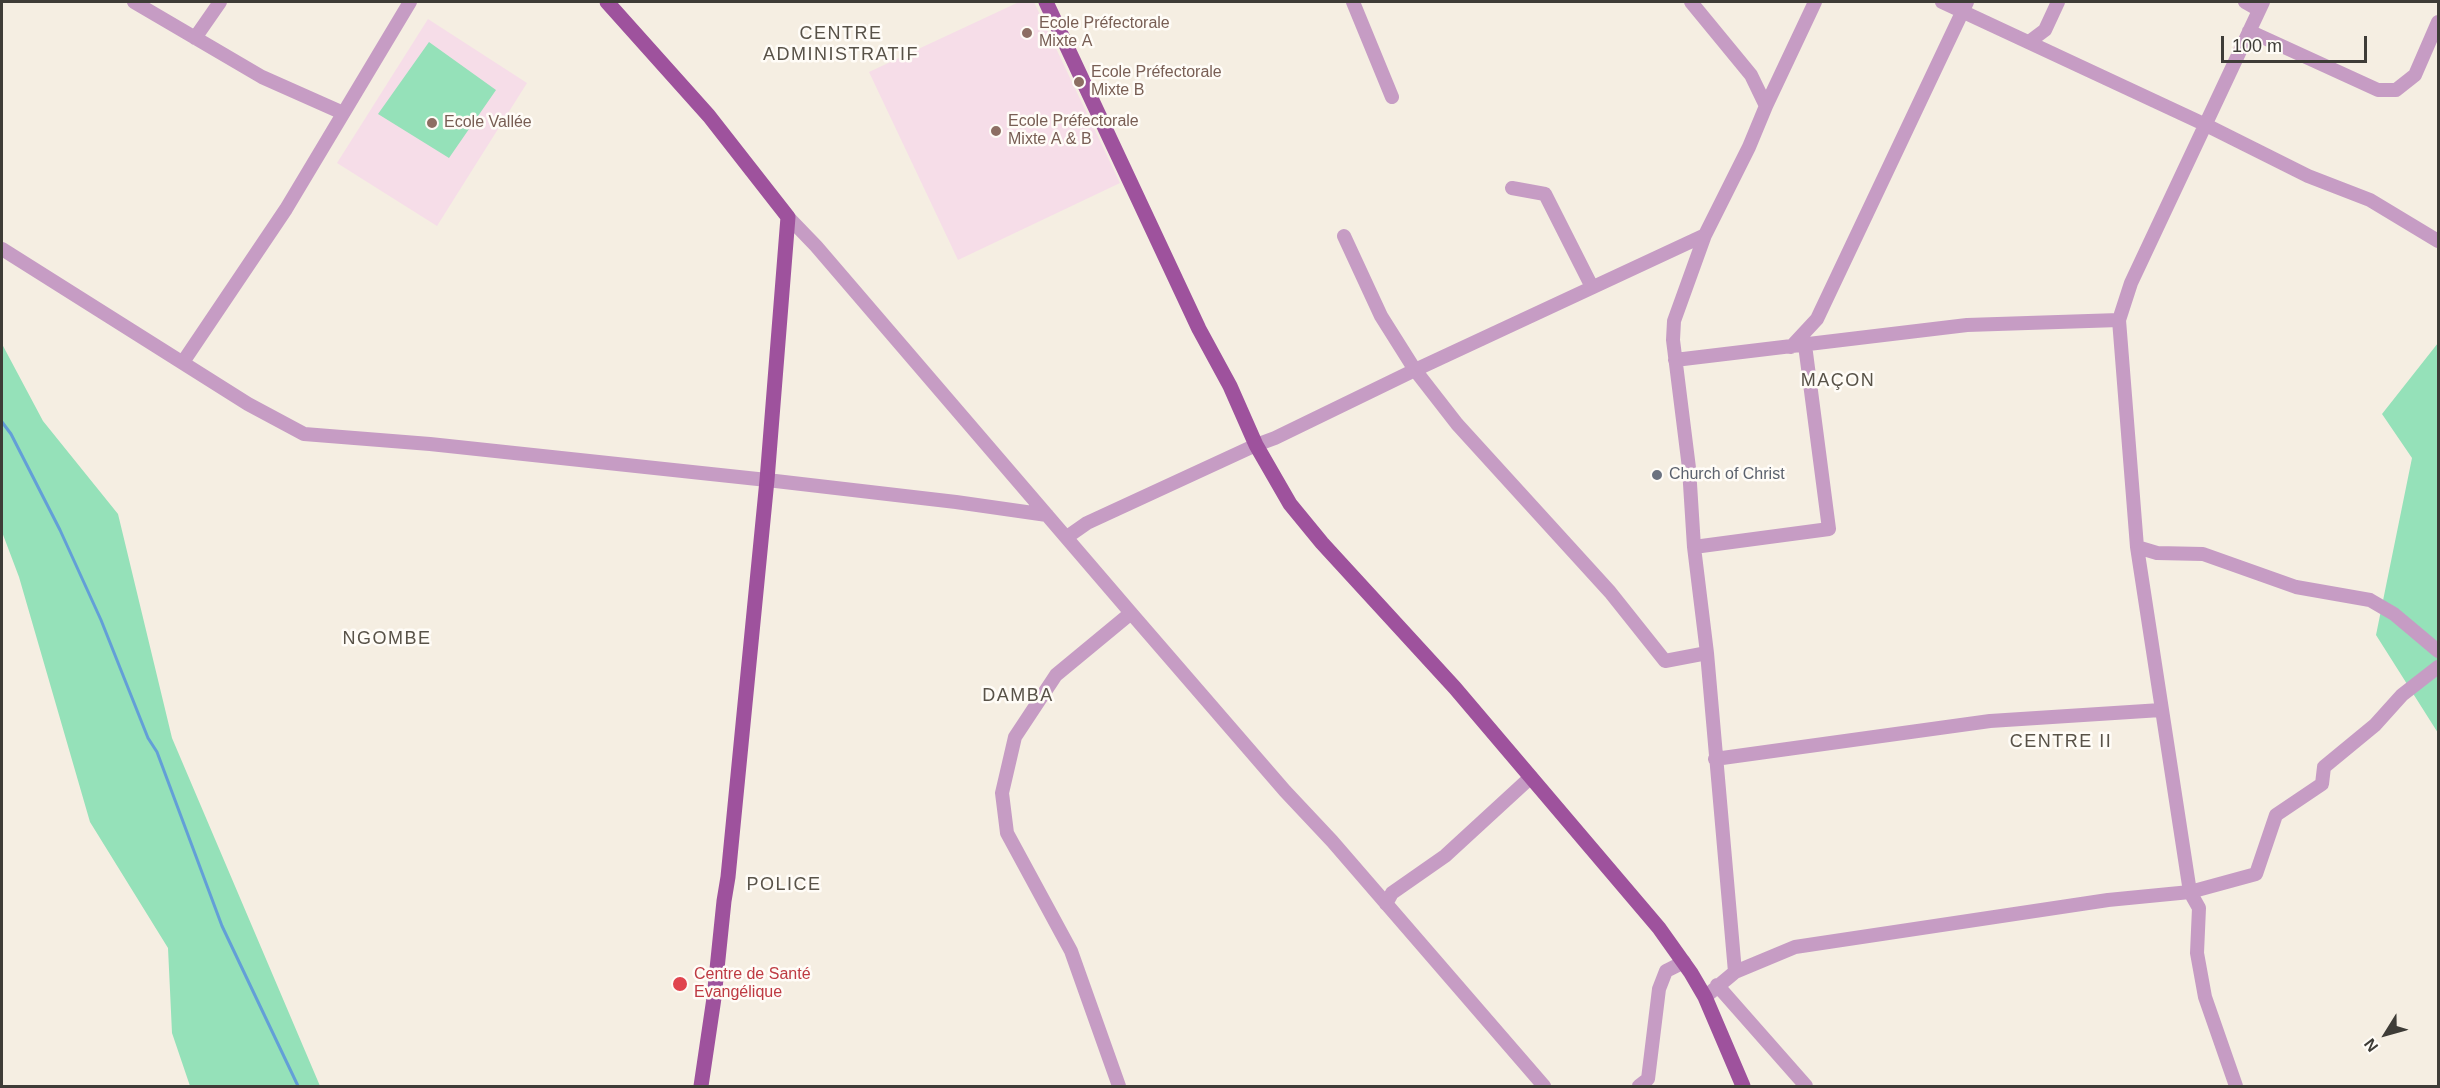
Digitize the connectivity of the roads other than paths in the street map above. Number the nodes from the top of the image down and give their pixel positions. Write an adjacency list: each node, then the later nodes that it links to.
1 (134, 2): 16 (street)
2 (220, 2): 16 (street)
3 (410, 2): 20 (street)
4 (607, 2): 23 (main road)
5 (1046, 2): 34 (main road)
6 (1353, 2): 18 (street)
7 (1692, 2): 19 (street)
8 (1815, 2): 19 (street)
9 (1942, 2): 12 (street)
10 (2058, 2): 17 (street)
11 (2245, 2): 13 (street)
12 (1965, 6): 17 (street); 30 (street)
13 (2261, 6): 15 (street)
14 (2437, 28): 15 (street)
15 (2249, 31): 21 (street)
16 (195, 38): 20 (street)
17 (2029, 42): 21 (street)
18 (1392, 97)
19 (1766, 105): 24 (street)
20 (343, 113): 32 (street)
21 (2206, 125): 26 (street); 29 (street)
22 (1512, 188): 28 (street)
23 (788, 217): 35 (main road); 36 (street)
24 (1706, 235): 28 (street); 31 (street)
25 (1344, 236): 33 (street)
26 (2439, 241)
27 (2, 249): 32 (street)
28 (1592, 287): 33 (street)
29 (2119, 320): 30 (street); 39 (street)
30 (1798, 346): 31 (street); 38 (street)
31 (1675, 360): 38 (street)
32 (183, 362): 35 (street)
33 (1415, 370): 34 (street); 42 (street)
34 (1256, 445): 37 (street); 46 (main road)
35 (767, 480): 36 (street); 53 (main road)
36 (1047, 516): 37 (street)
37 (1067, 537): 40 (street)
38 (1694, 547): 42 (street)
39 (2137, 547): 41 (street); 44 (street)
40 (1131, 613): 48 (street); 54 (street)
41 (2439, 651)
42 (1707, 653): 45 (street)
43 (2439, 667): 47 (street)
44 (2161, 710): 45 (street); 47 (street)
45 (1715, 759): 50 (street)
46 (1531, 777): 48 (street); 49 (main road)
47 (2190, 892): 50 (street); 59 (street)
48 (1386, 904): 55 (street)
49 (1684, 962): 52 (main road); 56 (street)
50 (1735, 972): 51 (street)
51 (1718, 985): 52 (street); 58 (street)
52 (1705, 997): 57 (main road)
53 (701, 1086)
54 (1119, 1086)
55 (1544, 1086)
56 (1639, 1086)
57 (1743, 1086)
58 (1806, 1086)
59 (2236, 1086)

